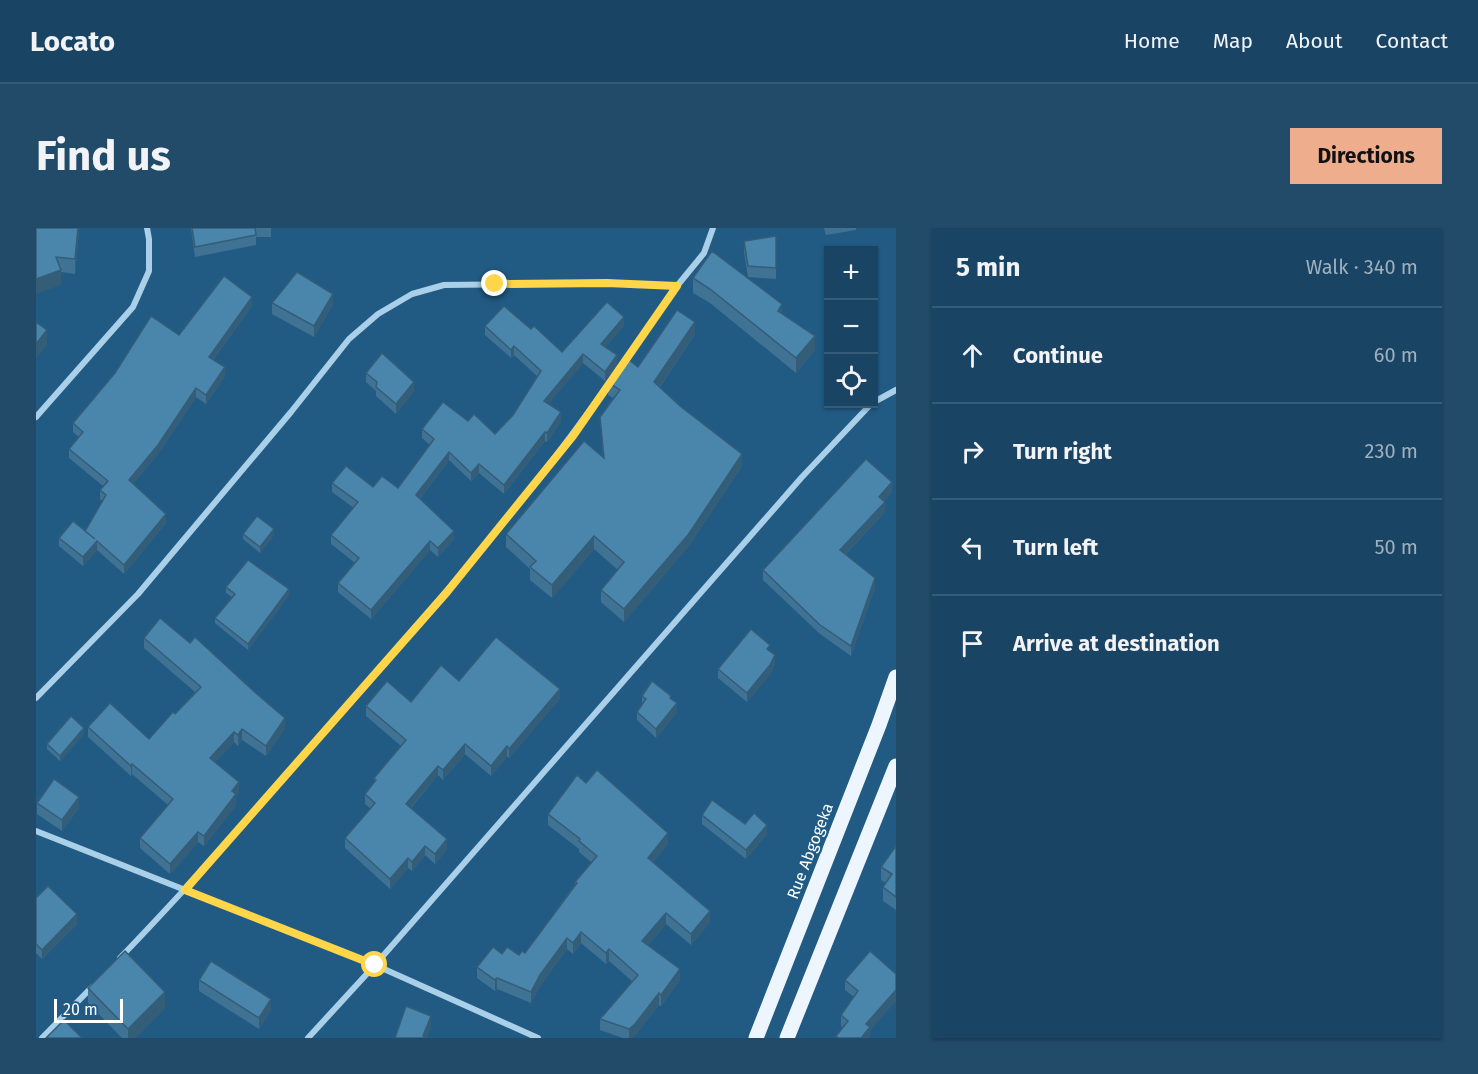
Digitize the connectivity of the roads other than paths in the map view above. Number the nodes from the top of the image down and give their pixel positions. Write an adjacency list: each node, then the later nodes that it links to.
1 (147, 228): 7 (street)
2 (713, 228): 3 (street)
3 (677, 286): 9 (street); 12 (street)
4 (896, 390): 5 (street)
5 (878, 400)
6 (867, 408): 14 (street)
7 (36, 417)
8 (896, 677): 19 (main road, Rue Abgogeka)
9 (36, 698)
10 (896, 766): 20 (main road)
11 (36, 831): 12 (street)
12 (185, 890): 13 (street); 14 (street)
13 (114, 964)
14 (375, 965): 17 (street); 18 (street)
15 (98, 981): 16 (street)
16 (42, 1038)
17 (308, 1038)
18 (538, 1038)
19 (756, 1038)
20 (787, 1038)

